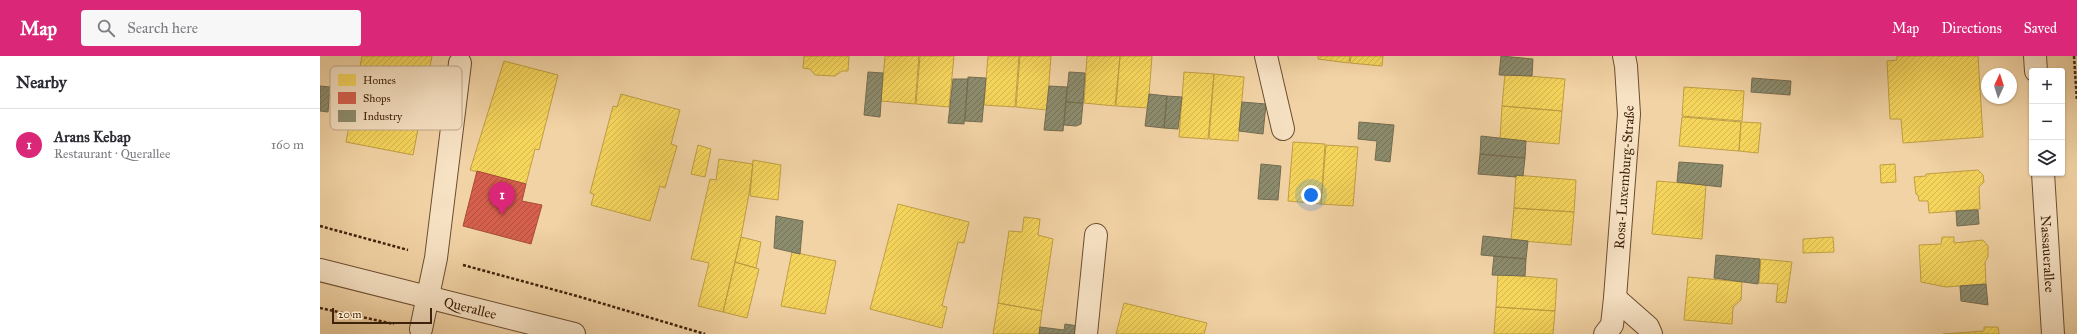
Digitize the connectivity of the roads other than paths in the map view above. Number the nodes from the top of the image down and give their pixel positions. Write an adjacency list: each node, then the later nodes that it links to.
1 (1266, 56): 7 (street)
2 (1624, 56): 13 (street, Rosa-Luxemburg-Straße)
3 (2035, 56): 6 (street)
4 (460, 63): 5 (street)
5 (460, 66)
6 (2036, 68)
7 (1283, 129)
8 (452, 130): 12 (street)
9 (2043, 176): 19 (street, Nassauerallee)
10 (1096, 235): 16 (street)
11 (320, 270): 12 (street, Querallee)
12 (427, 297): 14 (street); 15 (street, Querallee)
13 (1615, 298): 17 (street, Rosa-Luxemburg-Straße); 18 (street)
14 (420, 328)
15 (574, 334)
16 (1086, 334)
17 (1605, 334)
18 (1651, 334)
19 (2053, 334)

